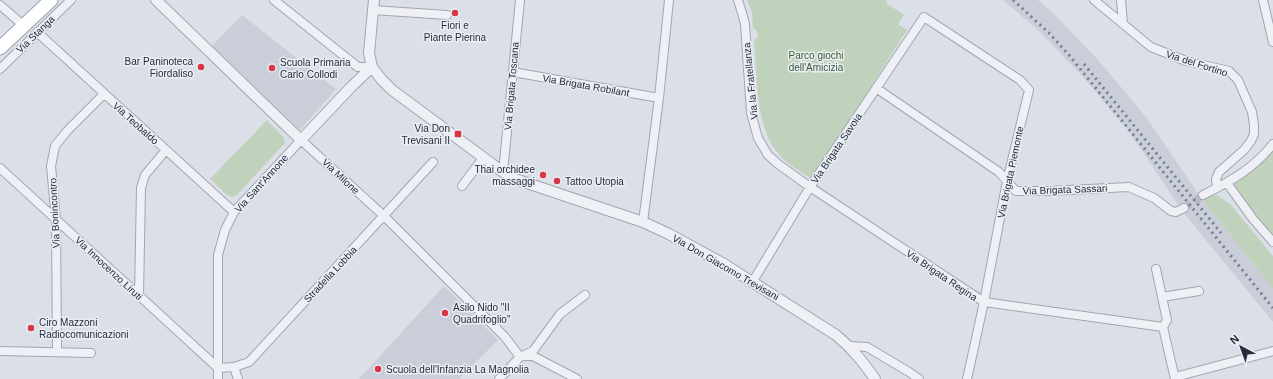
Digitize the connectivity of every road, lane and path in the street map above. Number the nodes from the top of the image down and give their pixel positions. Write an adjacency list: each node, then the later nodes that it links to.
1 (51, 0): 16 (main road, Via Stanga)
2 (71, 0): 17 (street, Via Stanga)
3 (156, 0): 26 (street, Via Milone)
4 (274, 0): 20 (street)
5 (520, 0): 22 (street, Via Brigata Toscana)
6 (668, 0): 25 (street)
7 (738, 0): 36 (street, Via la Fratellanza)
8 (1094, 0): 15 (street, Via del Fortino)
9 (1121, 0): 15 (street)
10 (1263, 0): 18 (street)
11 (0, 5): 16 (street, Via Stanga)
12 (374, 5): 13 (street); 20 (street)
13 (447, 15)
14 (924, 17): 23 (street, Via Brigata Savoia); 33 (street, Via Brigata Piemonte)
15 (1123, 24): 37 (street, Via del Fortino)
16 (24, 26): 19 (main road, Via Stanga)
17 (37, 32): 21 (street, Via Stanga); 24 (street, Via Teobaldo)
18 (1273, 42)
19 (0, 48)
20 (372, 67): 26 (street, Via Sant'Annone); 29 (street, Via Don Giacomo Trevisani)
21 (0, 69)
22 (513, 72): 25 (street, Via Brigata Robilant); 32 (street, Via Brigata Toscana)
23 (876, 88): 33 (street, Via Brigata Sassari); 36 (street, Via Brigata Savoia)
24 (104, 94): 28 (street, Via Teobaldo); 42 (street, Via Bonincontro)
25 (659, 98): 43 (street)
26 (301, 140): 40 (street, Via Sant'Annone); 41 (street, Via Milone)
27 (1273, 144): 34 (street)
28 (166, 150): 40 (street, Via Teobaldo); 49 (street)
29 (483, 158): 32 (street, Via Don Giacomo Trevisani); 35 (street)
30 (433, 162): 41 (street, Stradella Lobbia)
31 (0, 168): 42 (street, Via Innocenzo Liruti)
32 (503, 172): 43 (street, Via Don Giacomo Trevisani)
33 (1007, 181): 39 (street, Via Brigata Sassari); 51 (street, Via Brigata Piemonte)
34 (1227, 183): 37 (street); 44 (street)
35 (462, 186)
36 (810, 187): 46 (street, Via Brigata Savoia); 51 (street, Via Brigata Regina)
37 (1217, 188): 38 (street)
38 (1203, 195)
39 (1184, 208)
40 (234, 212): 60 (street, Via Sant'Annone)
41 (384, 216): 58 (street, Via Milone); 59 (street, Stradella Lobbia)
42 (56, 220): 49 (street, Via Innocenzo Liruti); 56 (street, Via Bonincontro)
43 (643, 222): 46 (street, Via Don Giacomo Trevisani)
44 (1273, 242)
45 (1156, 269): 50 (street)
46 (753, 281): 53 (street, Via Don Giacomo Trevisani)
47 (1199, 291): 50 (street)
48 (586, 295): 58 (street)
49 (139, 296): 60 (street, Via Innocenzo Liruti)
50 (1162, 297): 52 (street)
51 (984, 302): 52 (street, Via Brigata Regina); 68 (street, Via Brigata Piemonte)
52 (1163, 327): 61 (street)
53 (850, 346): 66 (street, Via Don Giacomo Trevisani); 67 (street)
54 (1273, 351): 61 (street)
55 (0, 352): 56 (street)
56 (57, 352): 57 (street)
57 (91, 353)
58 (520, 357): 64 (street); 65 (street)
59 (234, 367): 60 (street, Stradella Lobbia); 63 (street)
60 (218, 368): 62 (street, Via Sant'Annone)
61 (1175, 378)
62 (218, 379)
63 (238, 379)
64 (499, 379)
65 (577, 379)
66 (875, 379)
67 (919, 379)
68 (966, 379)

